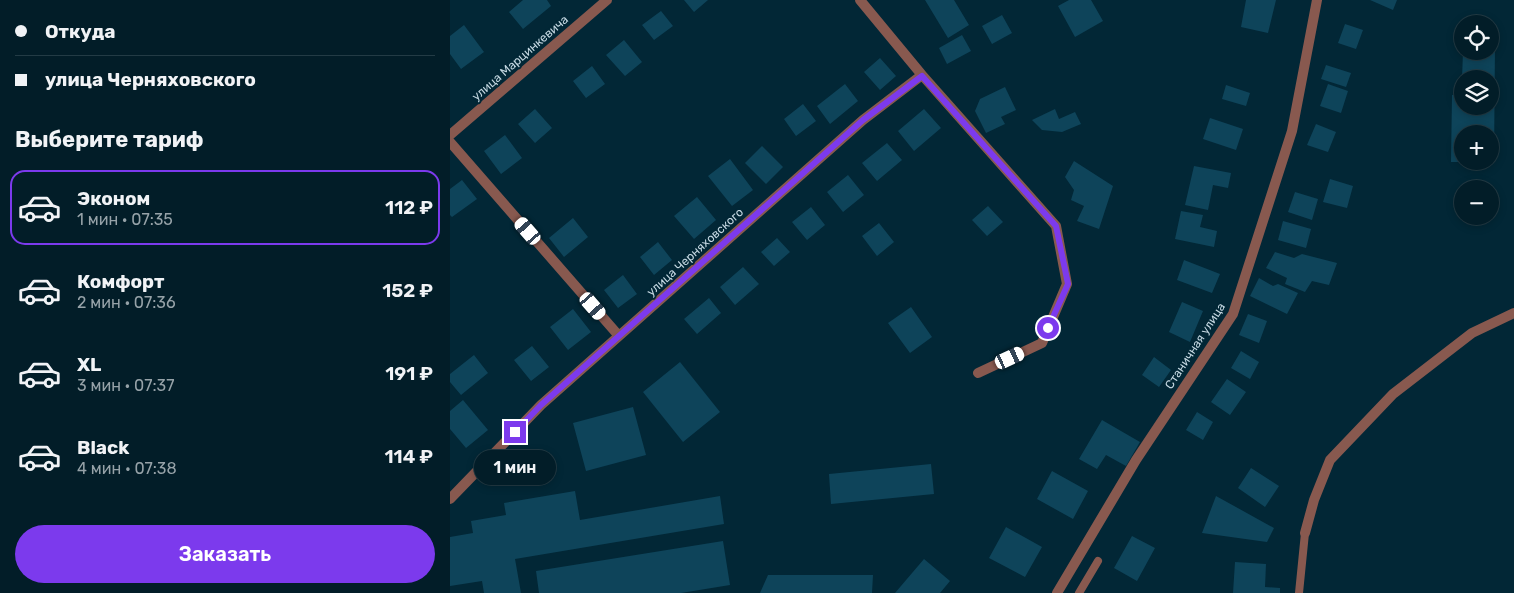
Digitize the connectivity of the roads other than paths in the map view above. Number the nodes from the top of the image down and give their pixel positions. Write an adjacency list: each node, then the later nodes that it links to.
1 (606, 0): 5 (street, улица Марцинкевича)
2 (860, 0): 4 (street)
3 (1317, 0): 13 (street, Станичная улица)
4 (922, 76): 8 (street, улица Черняховского); 9 (street)
5 (450, 135)
6 (450, 142): 8 (street)
7 (1514, 313): 11 (street)
8 (619, 336): 10 (street, улица Черняховского)
9 (978, 373)
10 (450, 499)
11 (1305, 533): 15 (lane)
12 (1098, 561): 14 (lane)
13 (1057, 593)
14 (1079, 593)
15 (1299, 593)

